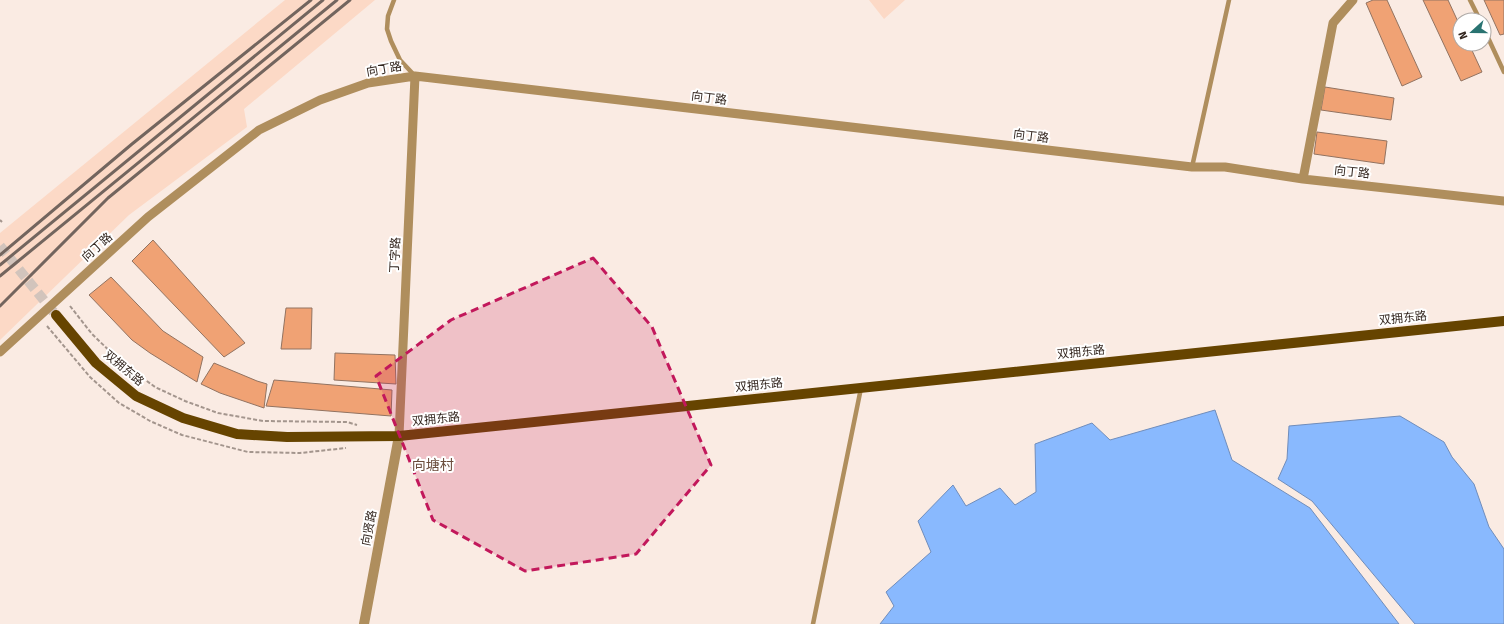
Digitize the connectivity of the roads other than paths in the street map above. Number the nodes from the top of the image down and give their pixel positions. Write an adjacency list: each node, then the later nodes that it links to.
1 (394, 0): 8 (lane)
2 (1229, 0): 9 (lane)
3 (1353, 0): 10 (street)
4 (1470, 0): 5 (lane)
5 (1476, 12)
6 (1492, 46): 7 (lane)
7 (1504, 72)
8 (415, 76): 9 (street, 向丁路); 14 (street, 向丁路); 16 (street, 丁字路)
9 (1192, 166): 10 (street, 向丁路)
10 (1303, 179): 11 (street, 向丁路)
11 (1504, 201)
12 (56, 315): 16 (main road, 双拥东路)
13 (1504, 321): 15 (main road, 双拥东路)
14 (0, 352)
15 (861, 388): 16 (main road, 双拥东路); 18 (lane)
16 (399, 436): 17 (street, 向贤路)
17 (364, 624)
18 (813, 624)

